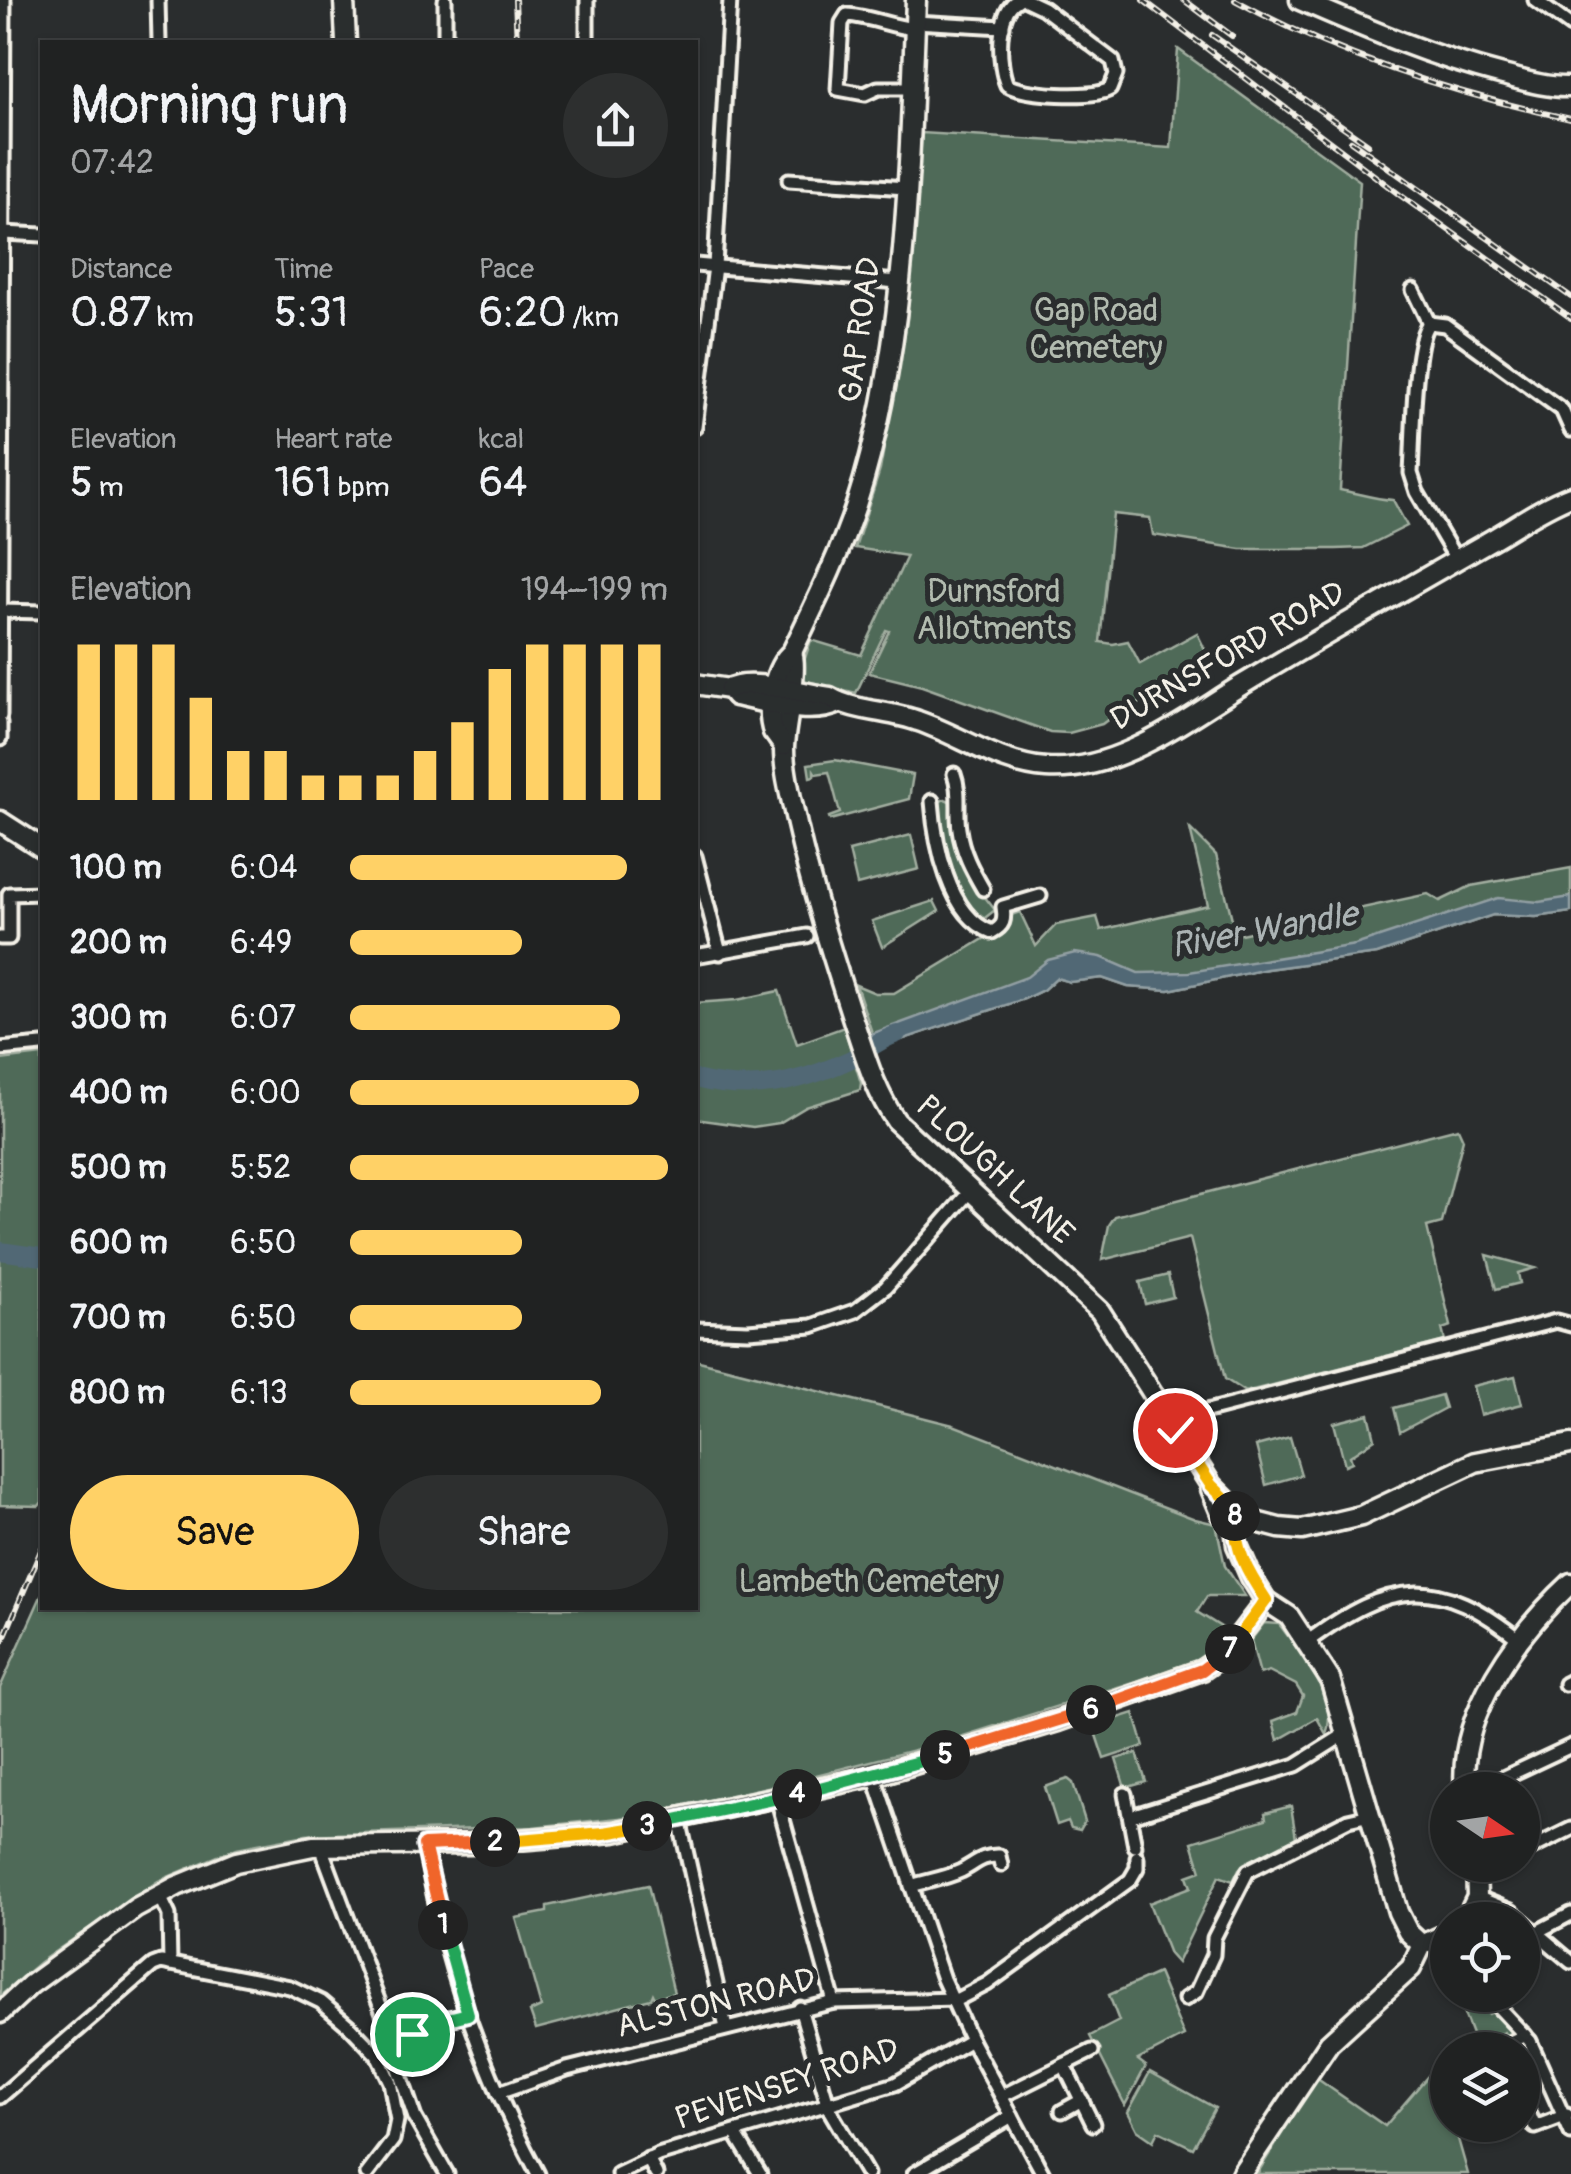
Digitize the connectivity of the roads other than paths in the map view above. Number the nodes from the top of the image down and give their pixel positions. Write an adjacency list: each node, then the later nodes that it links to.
1 (4, 0): 24 (street)
2 (158, 0): 15 (street)
3 (344, 0): 16 (main road)
4 (445, 0): 17 (street)
5 (587, 0): 18 (street)
6 (730, 0): 26 (street)
7 (916, 0): 12 (main road, GAP ROAD)
8 (1018, 0): 14 (street)
9 (1026, 0): 14 (street)
10 (1300, 0): 19 (main road)
11 (1535, 0): 13 (street)
12 (915, 26): 14 (street); 20 (main road, GAP ROAD); 20 (street)
13 (1571, 26)
14 (1003, 27)
15 (158, 40)
16 (346, 40)
17 (446, 40)
18 (587, 40)
19 (1571, 87)
20 (910, 88): 22 (main road, GAP ROAD)
21 (789, 180): 22 (street)
22 (906, 188): 27 (main road, GAP ROAD)
23 (40, 234): 24 (street)
24 (2, 237): 34 (street)
25 (698, 265): 26 (street)
26 (714, 266): 27 (street); 30 (street)
27 (898, 282): 38 (main road, GAP ROAD)
28 (1414, 290): 29 (street)
29 (1429, 323): 31 (street); 33 (street)
30 (698, 402)
31 (1571, 430)
32 (1571, 496): 33 (main road, DURNSFORD ROAD)
33 (1456, 559): 38 (main road, DURNSFORD ROAD)
34 (1, 610): 35 (street); 36 (street)
35 (40, 612)
36 (0, 629): 39 (street)
37 (698, 684): 38 (main road, DURNSFORD ROAD)
38 (781, 697): 55 (main road, PLOUGH LANE)
39 (0, 719): 40 (street)
40 (0, 739)
41 (954, 774): 46 (street)
42 (932, 801): 48 (street)
43 (0, 821): 44 (main road)
44 (40, 847)
45 (698, 868): 51 (street)
46 (983, 889)
47 (40, 893): 50 (street)
48 (1040, 896)
49 (807, 936): 51 (street)
50 (0, 938)
51 (720, 953): 52 (street)
52 (698, 956)
53 (40, 1045): 54 (street)
54 (0, 1050)
55 (972, 1189): 57 (street); 60 (main road, PLOUGH LANE)
56 (1571, 1326): 58 (street)
57 (698, 1330)
58 (1196, 1420)
59 (1571, 1444): 60 (main road)
60 (1235, 1518): 62 (main road)
61 (1571, 1583): 63 (main road)
62 (1266, 1600): 64 (main road); 69 (main road)
63 (1522, 1641): 64 (street); 67 (main road)
64 (1308, 1642): 65 (main road)
65 (1346, 1734): 72 (main road); 73 (street)
66 (1571, 1746): 68 (street)
67 (1464, 1772)
68 (1516, 1772)
69 (874, 1776): 71 (main road); 81 (street)
70 (1125, 1794): 73 (street)
71 (778, 1798): 74 (main road); 95 (street)
72 (1370, 1815): 90 (main road); 93 (street)
73 (1131, 1816): 94 (street)
74 (679, 1819): 77 (main road); 101 (street)
75 (1571, 1829): 76 (street)
76 (1540, 1844)
77 (424, 1845): 78 (main road); 99 (street)
78 (324, 1846): 82 (main road); 100 (street)
79 (1002, 1865): 81 (street)
80 (1477, 1882): 83 (main road)
81 (911, 1886): 94 (street)
82 (160, 1896): 92 (street); 98 (main road)
83 (1477, 1897): 84 (main road); 85 (street)
84 (1475, 1902)
85 (1489, 1902)
86 (1571, 1914): 87 (street)
87 (1540, 1930)
88 (1540, 1935): 91 (street)
89 (1430, 1941): 90 (main road)
90 (1422, 1945): 129 (main road)
91 (1571, 1962)
92 (170, 1964): 109 (street); 120 (street)
93 (1184, 1999)
94 (952, 2000): 95 (street, ALSTON ROAD); 103 (street)
95 (834, 2002): 96 (street, ALSTON ROAD)
96 (800, 2008): 101 (street, ALSTON ROAD); 111 (street)
97 (1503, 2012): 102 (street)
98 (0, 2013)
99 (468, 2014): 100 (street); 107 (street)
100 (420, 2026): 121 (street)
101 (726, 2028): 107 (street, ALSTON ROAD)
102 (1522, 2032)
103 (971, 2040): 108 (street); 111 (street, PEVENSEY ROAD)
104 (1092, 2051): 106 (street)
105 (1540, 2063): 113 (street)
106 (1064, 2066): 108 (street); 110 (street)
107 (498, 2093): 122 (street)
108 (1002, 2096): 114 (street)
109 (0, 2097)
110 (1082, 2100): 112 (street); 115 (street)
111 (828, 2105): 117 (street, PEVENSEY ROAD); 126 (street)
112 (1062, 2111)
113 (1568, 2115): 116 (street); 118 (street)
114 (1012, 2116): 127 (street); 128 (street)
115 (1093, 2124)
116 (1540, 2125)
117 (736, 2133): 119 (street, PEVENSEY ROAD); 125 (street)
118 (1571, 2133)
119 (648, 2159): 123 (street, PEVENSEY ROAD); 124 (street)
120 (366, 2174)
121 (447, 2174)
122 (538, 2174)
123 (618, 2174)
124 (656, 2174)
125 (760, 2174)
126 (867, 2174)
127 (914, 2174)
128 (1043, 2174)
129 (1241, 2174)

